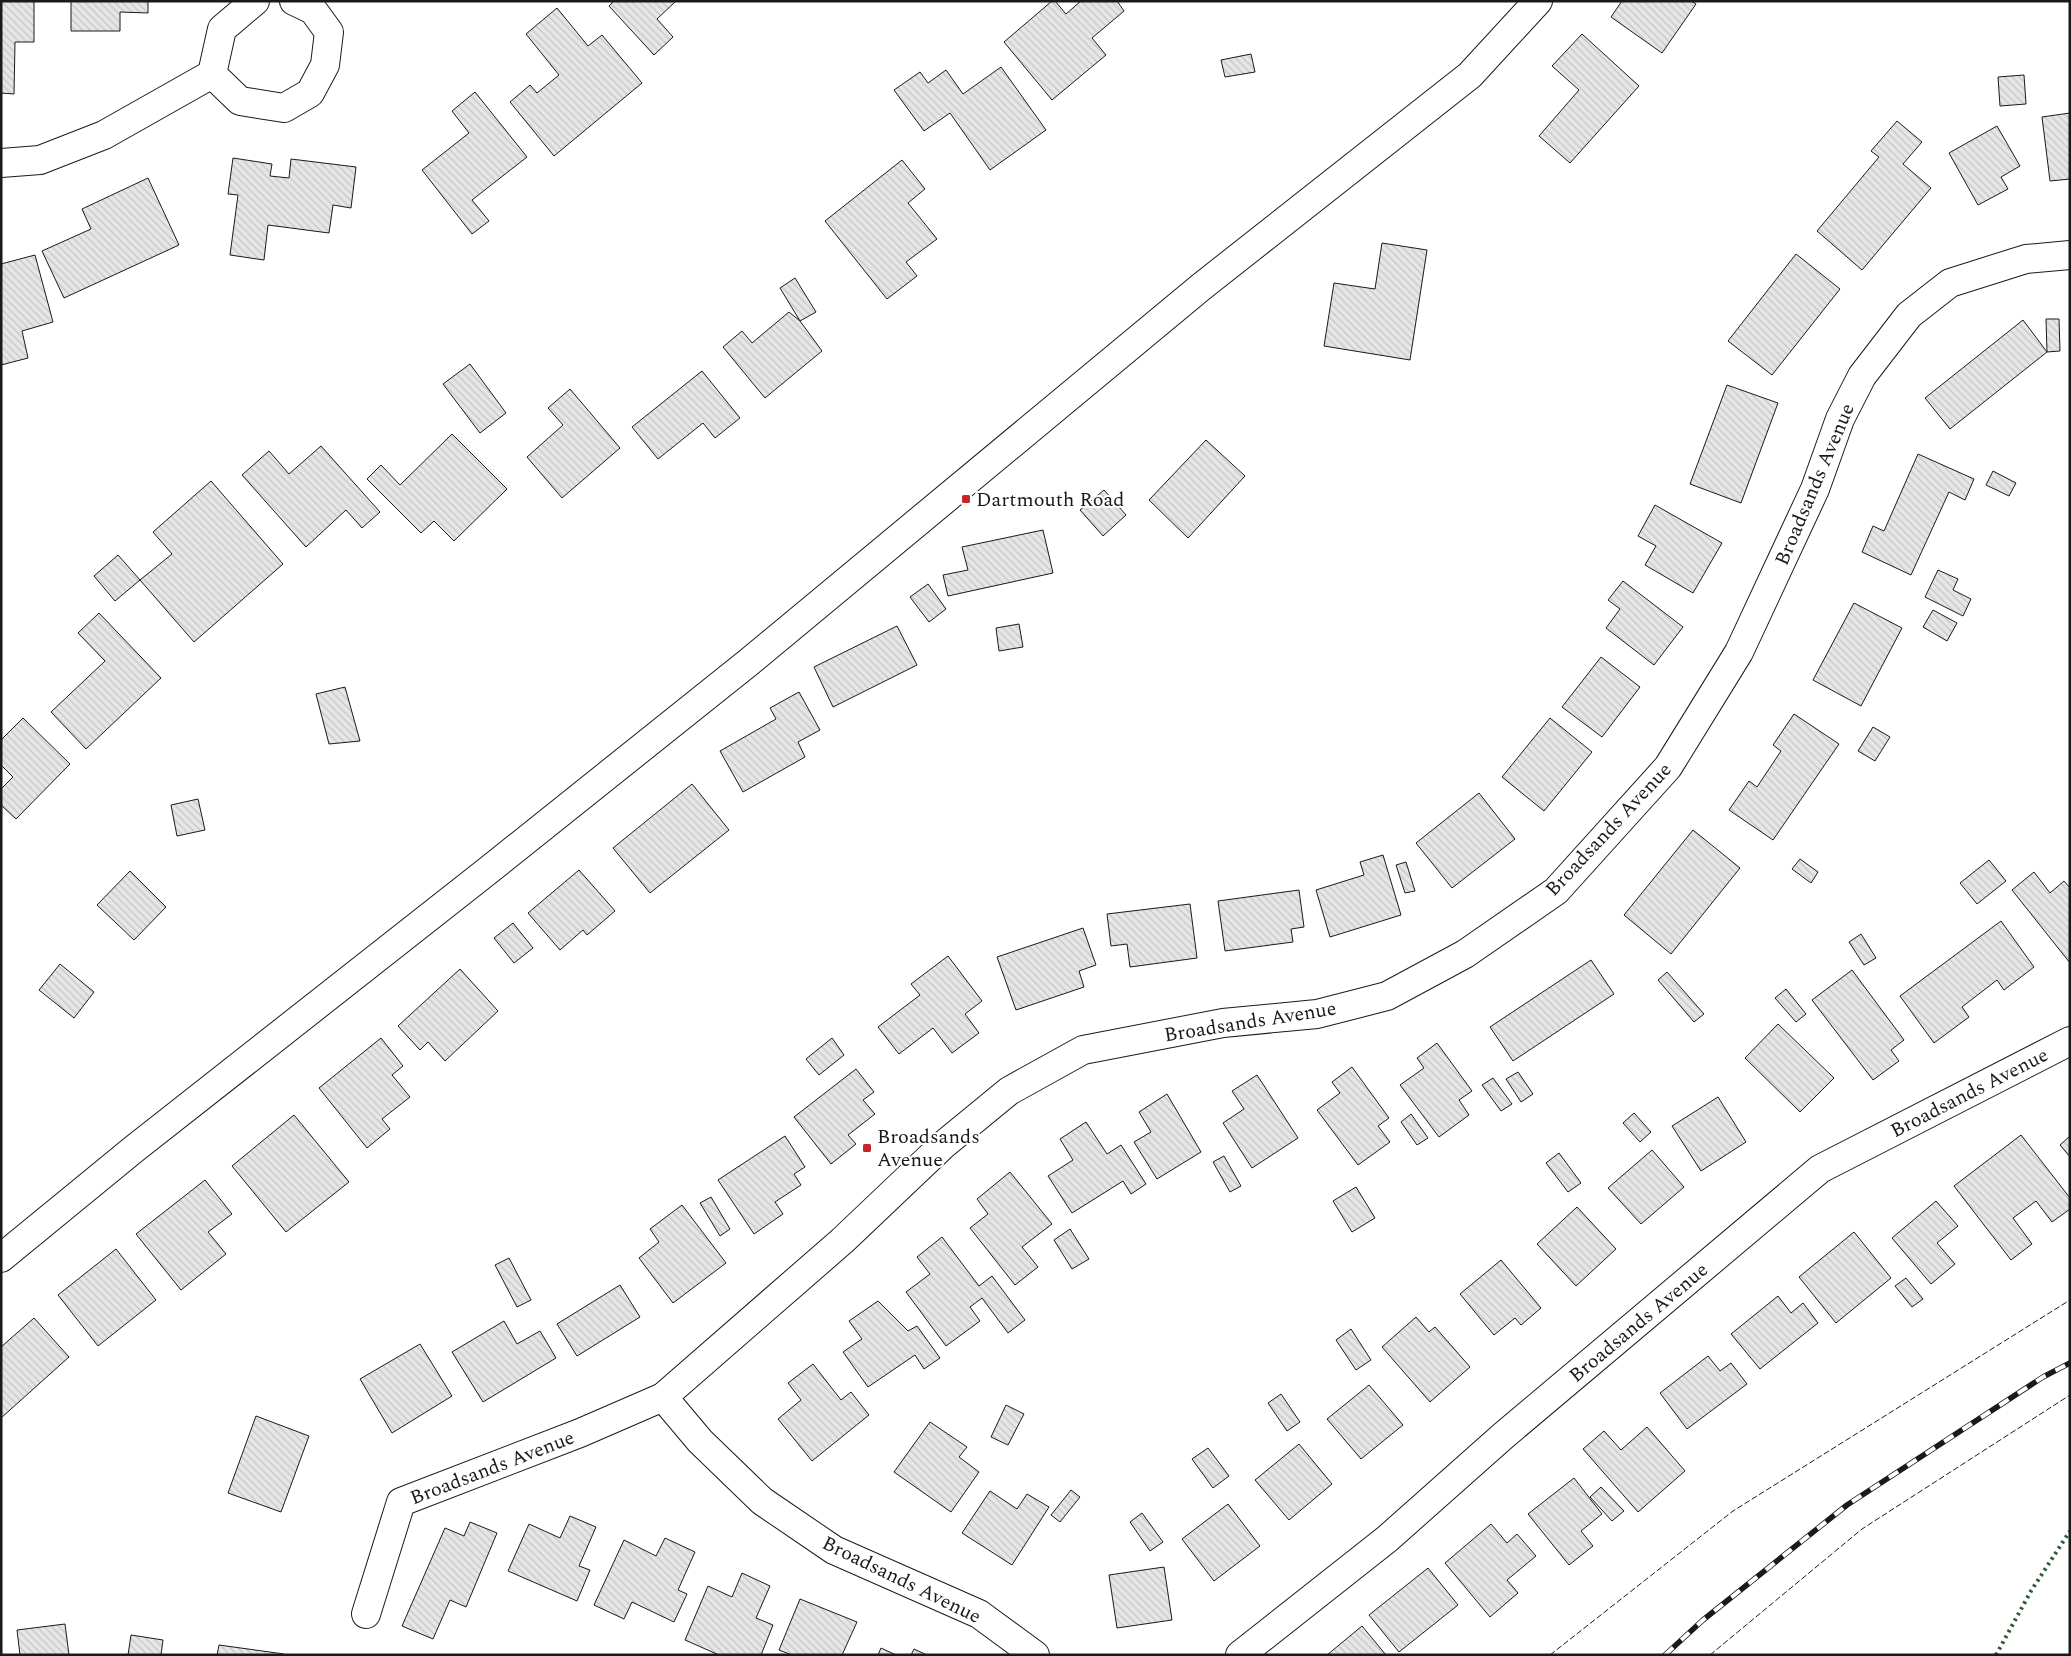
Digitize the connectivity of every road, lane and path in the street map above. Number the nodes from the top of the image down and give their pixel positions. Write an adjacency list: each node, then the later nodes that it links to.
1 (255, 1): 4 (street)
2 (294, 1): 4 (street)
3 (1538, 1): 8 (street)
4 (212, 74): 5 (street)
5 (1, 163)
6 (2070, 255): 9 (street, Broadsands Avenue)
7 (2070, 1041): 12 (street, Broadsands Avenue)
8 (1, 1258)
9 (663, 1397): 10 (street, Broadsands Avenue); 11 (street, Broadsands Avenue)
10 (366, 1614)
11 (1036, 1655)
12 (1240, 1655)

